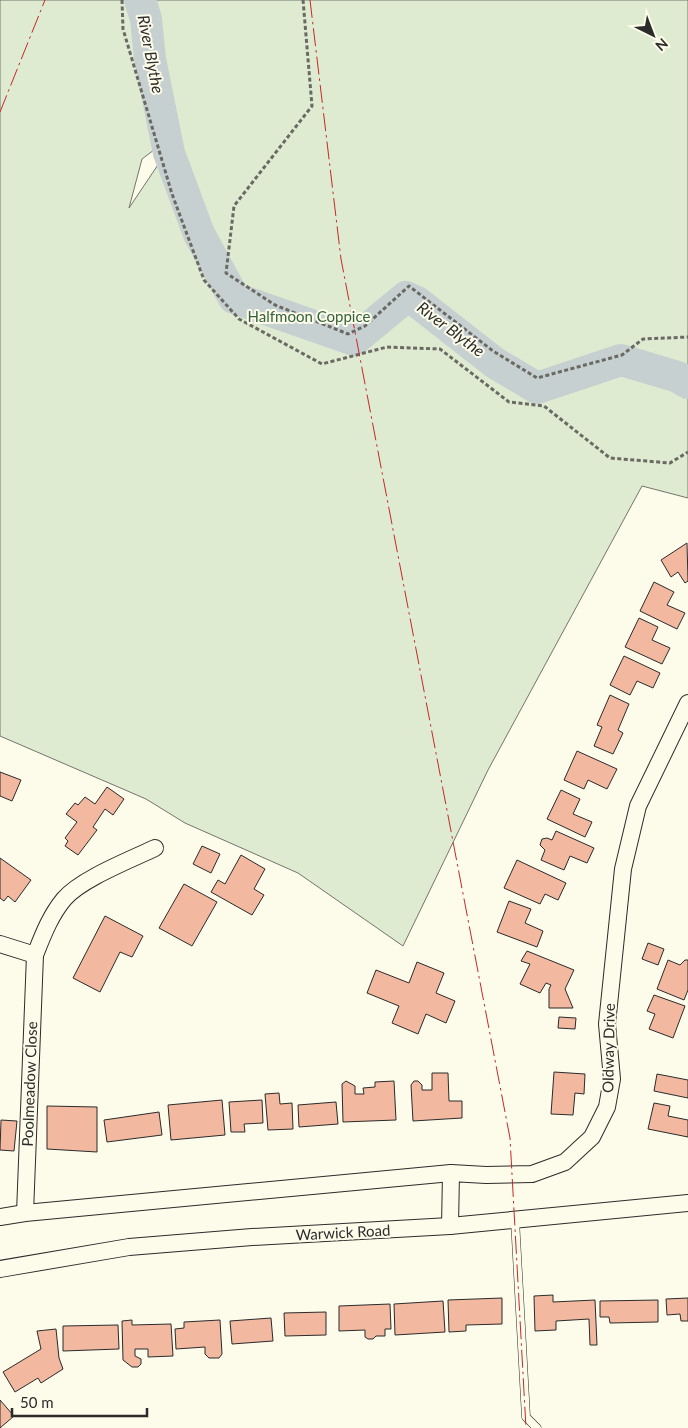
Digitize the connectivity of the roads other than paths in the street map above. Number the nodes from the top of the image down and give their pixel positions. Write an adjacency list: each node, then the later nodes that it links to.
1 (688, 703): 5 (street, Oldway Drive)
2 (155, 848): 4 (street, Poolmeadow Close)
3 (0, 944): 4 (street)
4 (35, 954): 7 (street, Poolmeadow Close)
5 (451, 1173): 7 (street); 10 (street)
6 (688, 1204): 9 (street, Warwick Road)
7 (25, 1212): 8 (street)
8 (0, 1217)
9 (515, 1220): 10 (street, Warwick Road); 12 (lane)
10 (450, 1226): 11 (street, Warwick Road)
11 (0, 1269)
12 (537, 1428)

